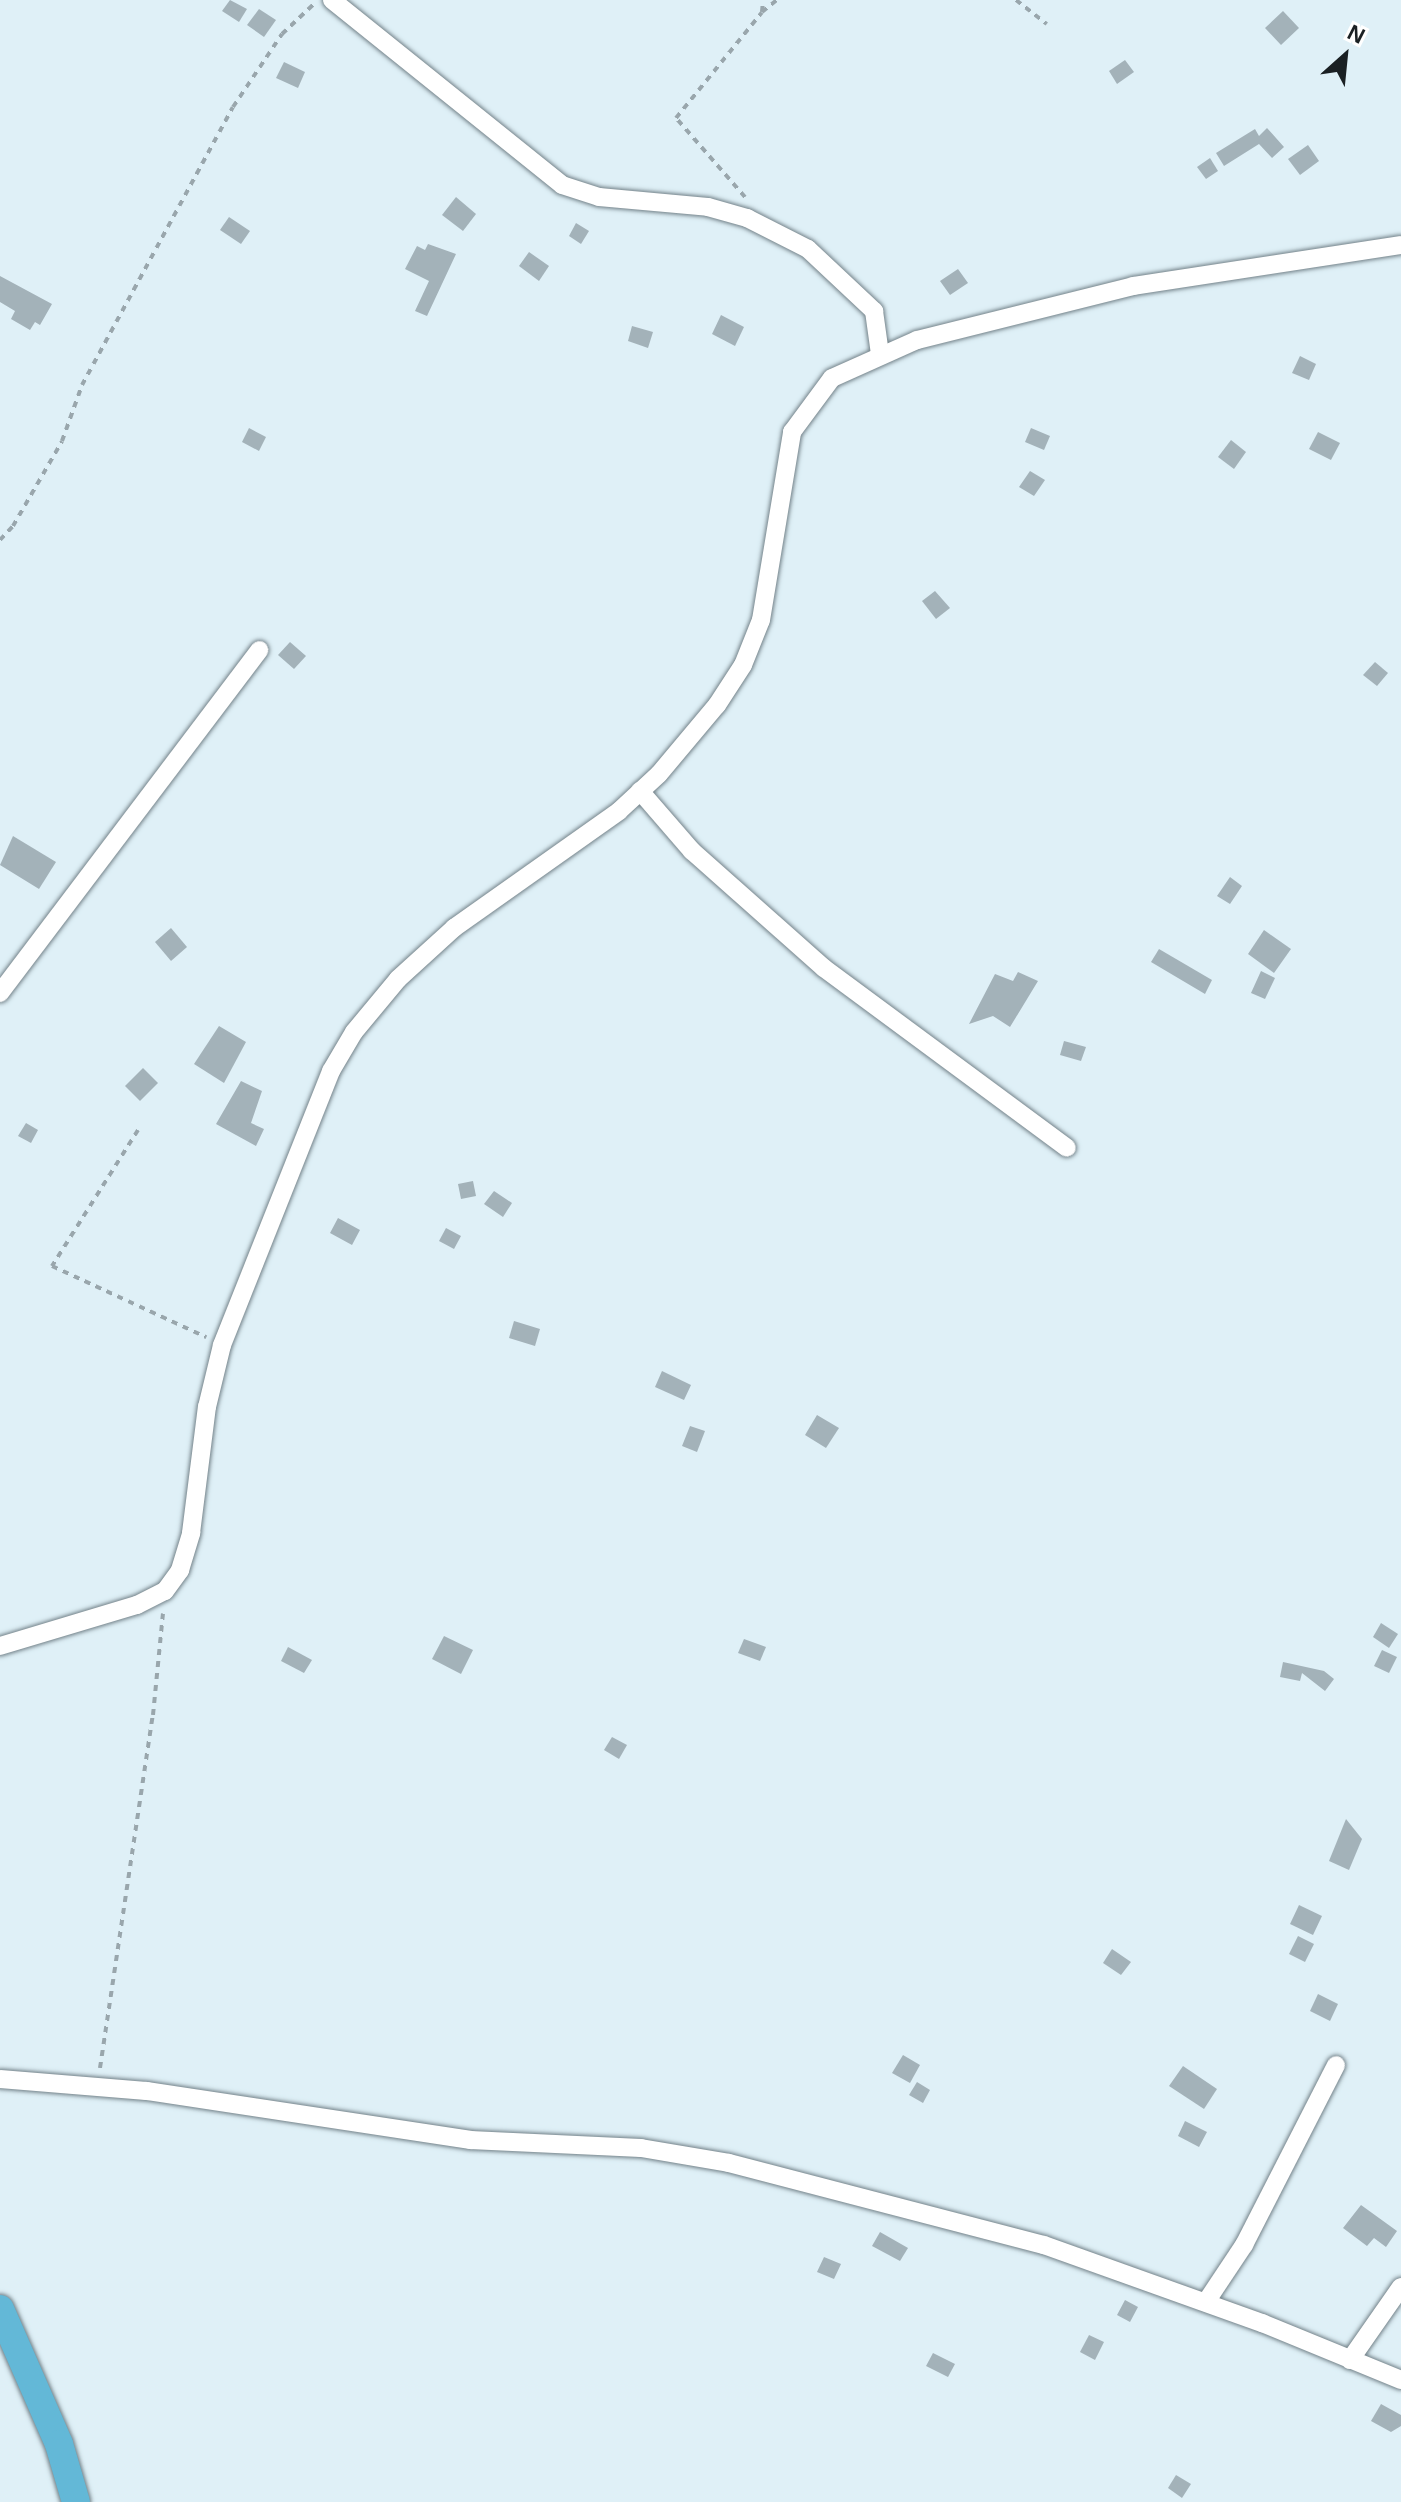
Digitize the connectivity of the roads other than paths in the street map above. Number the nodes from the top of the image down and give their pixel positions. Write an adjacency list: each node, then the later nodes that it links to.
1 (332, 0): 3 (street)
2 (1401, 245): 3 (street)
3 (880, 354): 5 (street)
4 (259, 650): 6 (street)
5 (640, 791): 7 (street); 8 (street)
6 (0, 993)
7 (1067, 1148)
8 (0, 1646)
9 (1336, 2065): 12 (street)
10 (0, 2079): 12 (street)
11 (1401, 2287): 14 (street)
12 (1206, 2302): 14 (street)
13 (0, 2309): 16 (highway)
14 (1350, 2360): 15 (street)
15 (1401, 2380)
16 (76, 2502)

